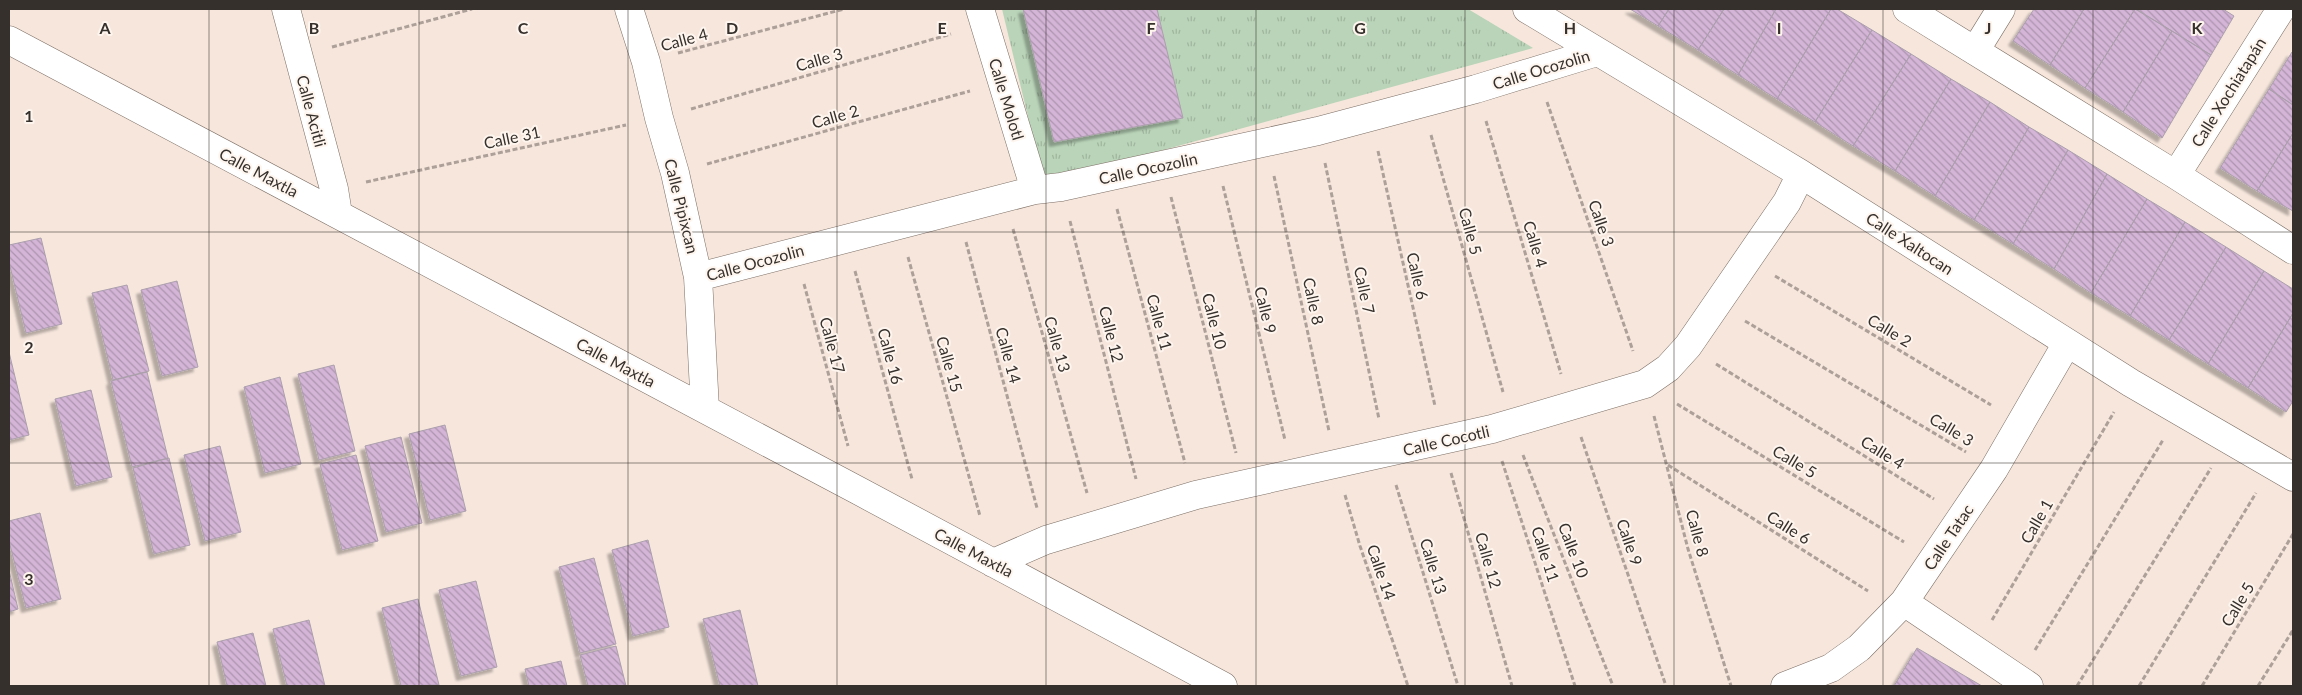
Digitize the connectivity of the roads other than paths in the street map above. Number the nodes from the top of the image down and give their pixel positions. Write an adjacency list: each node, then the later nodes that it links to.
1 (286, 9): 14 (street, Calle Acitli)
2 (629, 9): 16 (street, Calle Pipixcan)
3 (1527, 9): 10 (street, Calle Xaltocan)
4 (1907, 9): 9 (street)
5 (2001, 9): 9 (street)
6 (2281, 9): 12 (street, Calle Xochiatapán)
7 (983, 16): 13 (street, Calle Molotl)
8 (9, 40): 14 (street, Calle Maxtla)
9 (1975, 51): 12 (street)
10 (1597, 52): 11 (street, Calle Xaltocan); 13 (street, Calle Ocozolin)
11 (1801, 174): 17 (street, Calle Xaltocan); 20 (street, Calle Cocotli)
12 (2176, 175): 15 (street)
13 (1035, 190): 16 (street, Calle Ocozolin)
14 (338, 214): 18 (street, Calle Maxtla)
15 (2293, 250)
16 (698, 277): 18 (street, Calle Pipixcan)
17 (2067, 343): 19 (street, Calle Xaltocan); 21 (street, Calle Tatac)
18 (704, 409): 20 (street, Calle Maxtla)
19 (2293, 477)
20 (992, 562): 23 (street, Calle Maxtla)
21 (1900, 606): 22 (street); 24 (street, Calle Tatac)
22 (2023, 683)
23 (1223, 686)
24 (1785, 686)

